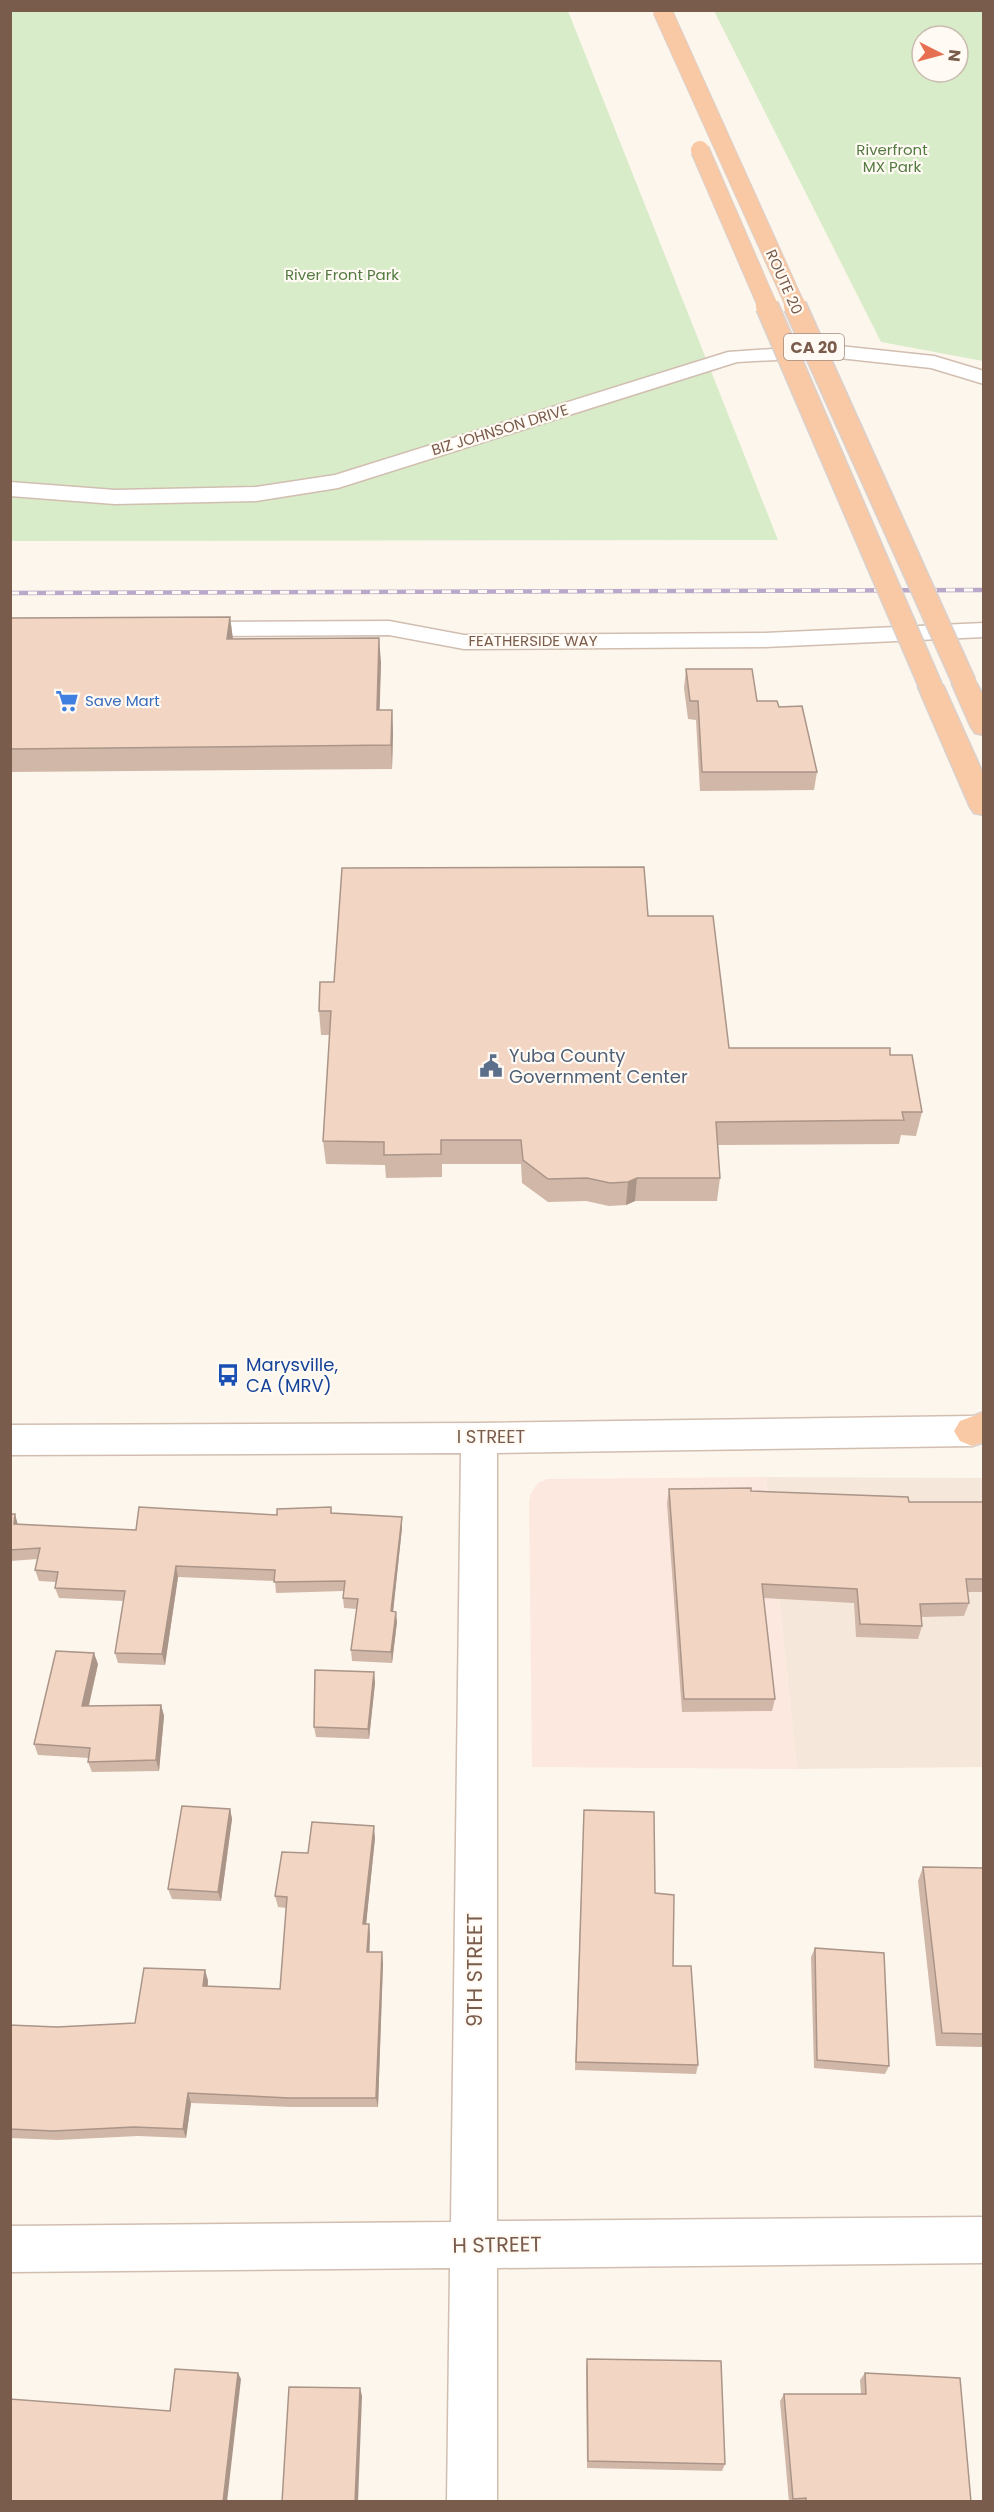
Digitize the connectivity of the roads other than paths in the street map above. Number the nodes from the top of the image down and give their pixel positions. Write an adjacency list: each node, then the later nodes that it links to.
1 (662, 10): 7 (highway, ROUTE 20 / CA 20, bridge)
2 (692, 130): 8 (highway, ROUTE 20 / CA 20, bridge)
3 (984, 378): 4 (street, BIZ JOHNSON DRIVE)
4 (10, 489)
5 (164, 629): 6 (street, FEATHERSIDE WAY)
6 (984, 630)
7 (984, 727)
8 (984, 807)
9 (980, 1430): 10 (street, I STREET)
10 (479, 1437): 11 (street, I STREET); 13 (street, 9TH STREET)
11 (10, 1440)
12 (984, 2240): 13 (street, H STREET)
13 (474, 2246): 14 (street, H STREET); 15 (street, 9TH STREET)
14 (10, 2249)
15 (472, 2502)

